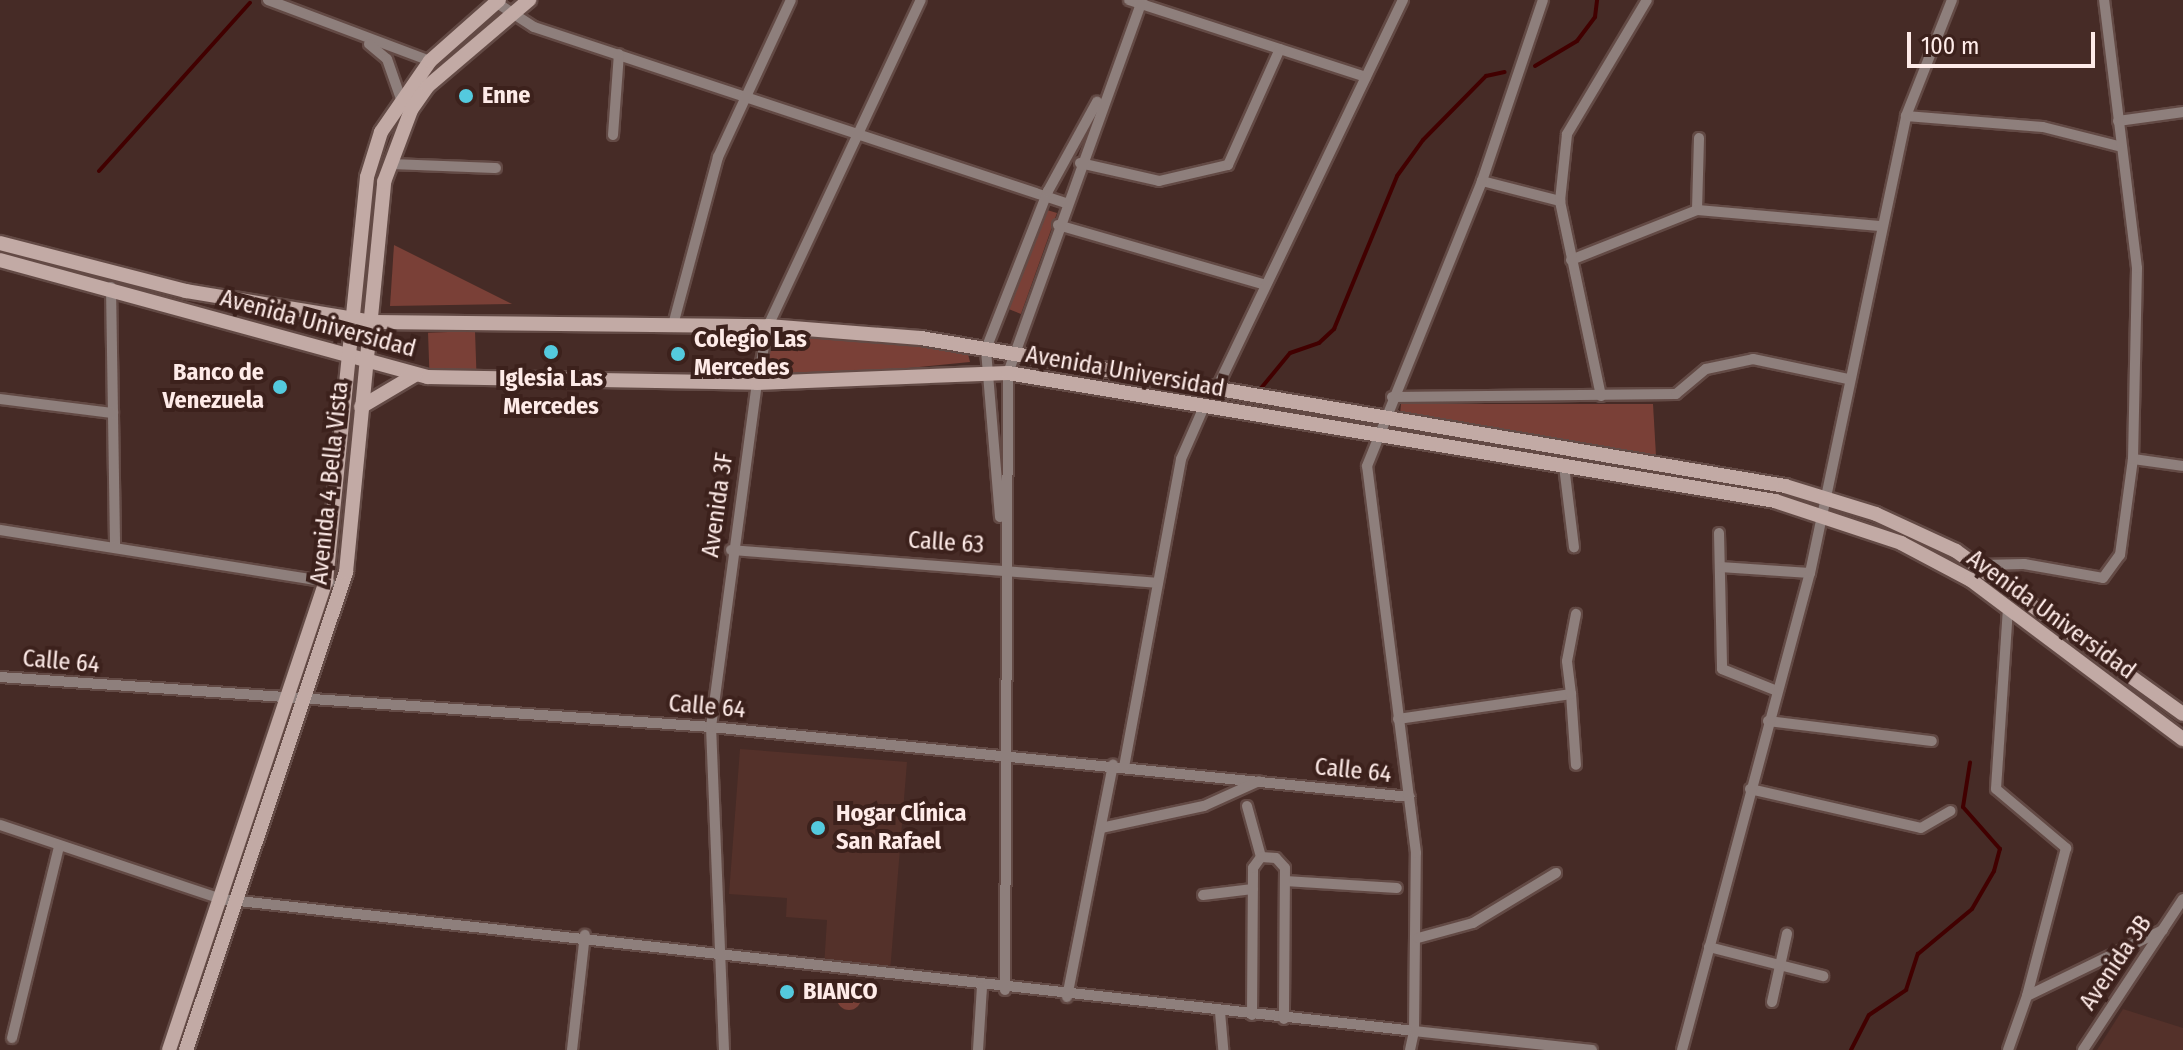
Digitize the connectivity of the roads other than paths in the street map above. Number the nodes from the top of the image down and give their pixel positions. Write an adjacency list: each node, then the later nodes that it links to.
1 (268, 0): 13 (street)
2 (529, 0): 12 (street, Avenida 4 Bella Vista)
3 (791, 0): 19 (street)
4 (921, 0): 24 (street, Avenida 3F)
5 (1403, 0): 18 (street)
6 (1543, 0): 31 (street)
7 (1647, 0): 33 (street)
8 (1952, 0): 22 (street)
9 (2104, 0): 23 (street)
10 (498, 1): 12 (street); 16 (street, Avenida 4 Bella Vista)
11 (1137, 1): 14 (street); 17 (street)
12 (510, 17): 15 (street); 29 (street, Avenida 4 Bella Vista)
13 (364, 40): 16 (street); 20 (street)
14 (1280, 49): 18 (street); 28 (street)
15 (619, 54): 19 (street); 25 (street)
16 (430, 61): 20 (street, Avenida 4 Bella Vista)
17 (1114, 73): 28 (street); 32 (street)
18 (1366, 77): 41 (street)
19 (749, 94): 24 (street); 45 (street)
20 (401, 99): 43 (street, Avenida 4 Bella Vista)
21 (2183, 112): 23 (street)
22 (1906, 116): 27 (street); 37 (street)
23 (2118, 121): 27 (street)
24 (857, 130): 32 (street); 46 (street, Avenida 3F)
25 (613, 135)
26 (1699, 138): 35 (street)
27 (2122, 147): 65 (street)
28 (1080, 163): 34 (street)
29 (390, 164): 30 (street); 44 (street, Avenida 4 Bella Vista)
30 (496, 168)
31 (1482, 181): 33 (street); 58 (street)
32 (1048, 191): 34 (street); 47 (street)
33 (1560, 201): 40 (street)
34 (1066, 203): 36 (street)
35 (1697, 210): 37 (street); 40 (street)
36 (1058, 225): 41 (street); 48 (street)
37 (1880, 226): 54 (street)
38 (0, 243): 43 (street, Avenida Universidad)
39 (0, 260): 42 (street, Avenida Universidad)
40 (1571, 260): 57 (street)
41 (1266, 285): 56 (street)
42 (111, 287): 49 (street, Avenida Universidad); 62 (street)
43 (351, 319): 44 (street, Avenida Universidad); 49 (street, Avenida 4 Bella Vista)
44 (369, 322): 45 (street, Avenida Universidad); 50 (street, Avenida 4 Bella Vista)
45 (673, 325): 46 (street, Avenida Universidad)
46 (768, 326): 47 (street, Avenida Universidad); 55 (street, Avenida 3F)
47 (986, 349): 48 (street, Avenida Universidad); 51 (street)
48 (1014, 354): 52 (street); 56 (street, Avenida Universidad)
49 (347, 360): 50 (street, Avenida Universidad); 79 (street, Avenida 4 Bella Vista)
50 (364, 362): 53 (street, Avenida Universidad); 60 (street, Avenida 4 Bella Vista)
51 (986, 372): 52 (street, Avenida Universidad); 55 (street, Avenida Universidad); 76 (street)
52 (1008, 373): 61 (street, Avenida Universidad); 76 (street)
53 (416, 375): 55 (street, Avenida Universidad); 60 (street)
54 (1848, 379): 57 (street); 68 (street)
55 (757, 383): 74 (street, Avenida 3F)
56 (1216, 390): 63 (street, Avenida Universidad)
57 (1601, 396): 58 (street)
58 (1392, 397): 63 (street)
59 (0, 399): 62 (street)
60 (361, 407): 81 (street, Avenida 4 Bella Vista)
61 (1203, 409): 64 (street, Avenida Universidad); 80 (street)
62 (113, 413): 72 (street)
63 (1383, 419): 64 (street); 68 (street, Avenida Universidad)
64 (1377, 434): 66 (street, Avenida Universidad); 90 (street)
65 (2133, 459): 67 (street); 75 (street)
66 (1564, 466): 69 (street, Avenida Universidad); 73 (street)
67 (2183, 466)
68 (1824, 496): 69 (street); 75 (street, Avenida Universidad)
69 (1821, 514): 78 (street); 82 (street, Avenida Universidad)
70 (0, 530): 72 (street)
71 (1719, 533): 77 (street)
72 (115, 547): 79 (street)
73 (1574, 547)
74 (731, 550): 76 (street, Calle 63); 92 (street, Avenida 3F)
75 (1982, 565): 89 (street, Avenida Universidad)
76 (1005, 567): 80 (street, Calle 63); 95 (street)
77 (1720, 567): 78 (street); 85 (street)
78 (1810, 573): 85 (street)
79 (326, 581): 81 (street); 87 (street, Avenida 4 Bella Vista)
80 (1158, 583): 97 (street)
81 (343, 584): 88 (street, Avenida 4 Bella Vista)
82 (2008, 608): 93 (street, Avenida Universidad); 125 (street)
83 (1576, 614): 86 (street)
84 (0, 677): 87 (street, Calle 64)
85 (1777, 691): 91 (street)
86 (1571, 694): 90 (street); 96 (street)
87 (290, 702): 88 (street, Calle 64); 112 (street, Avenida 4 Bella Vista)
88 (306, 703): 92 (street, Calle 64); 114 (street, Avenida 4 Bella Vista)
89 (2183, 714)
90 (1398, 719): 100 (street)
91 (1768, 721): 94 (street); 99 (street)
92 (711, 727): 95 (street, Calle 64); 120 (street, Avenida 3F)
93 (2183, 739)
94 (1932, 741)
95 (1010, 759): 97 (street, Calle 64); 124 (street)
96 (1576, 765)
97 (1119, 766): 98 (street, Calle 64); 104 (street)
98 (1259, 781): 100 (street, Calle 64); 104 (street)
99 (1750, 789): 102 (street); 119 (street)
100 (1410, 797): 118 (street)
101 (1247, 806): 106 (street)
102 (1950, 811)
103 (0, 825): 105 (street)
104 (1101, 828): 126 (street)
105 (59, 846): 112 (street); 132 (street)
106 (1261, 857): 108 (street); 110 (street)
107 (1556, 873): 118 (street)
108 (1285, 881): 109 (street); 130 (street)
109 (1397, 888)
110 (1253, 889): 111 (street); 129 (street)
111 (1203, 895)
112 (221, 899): 114 (street); 133 (street, Avenida 4 Bella Vista)
113 (2183, 899): 115 (street, Avenida 3B)
114 (237, 901): 117 (street); 134 (street, Avenida 4 Bella Vista)
115 (2163, 930): 125 (street); 143 (street, Avenida 3B)
116 (1787, 934): 121 (street)
117 (585, 935): 120 (street); 135 (street)
118 (1418, 938): 131 (street)
119 (1709, 947): 121 (street); 141 (street)
120 (726, 959): 123 (street); 136 (street, Avenida 3F)
121 (1780, 966): 122 (street); 127 (street)
122 (1823, 976)
123 (982, 987): 124 (street); 137 (street)
124 (1005, 990): 126 (street)
125 (2027, 996): 142 (street)
126 (1067, 997): 128 (street)
127 (1772, 1002)
128 (1220, 1012): 129 (street); 138 (street)
129 (1252, 1015): 130 (street)
130 (1284, 1019): 131 (street)
131 (1414, 1031): 139 (street); 140 (street)
132 (12, 1038)
133 (169, 1050)
134 (186, 1050)
135 (572, 1050)
136 (724, 1050)
137 (978, 1050)
138 (1223, 1050)
139 (1410, 1050)
140 (1592, 1050)
141 (1682, 1050)
142 (2008, 1050)
143 (2083, 1050)

